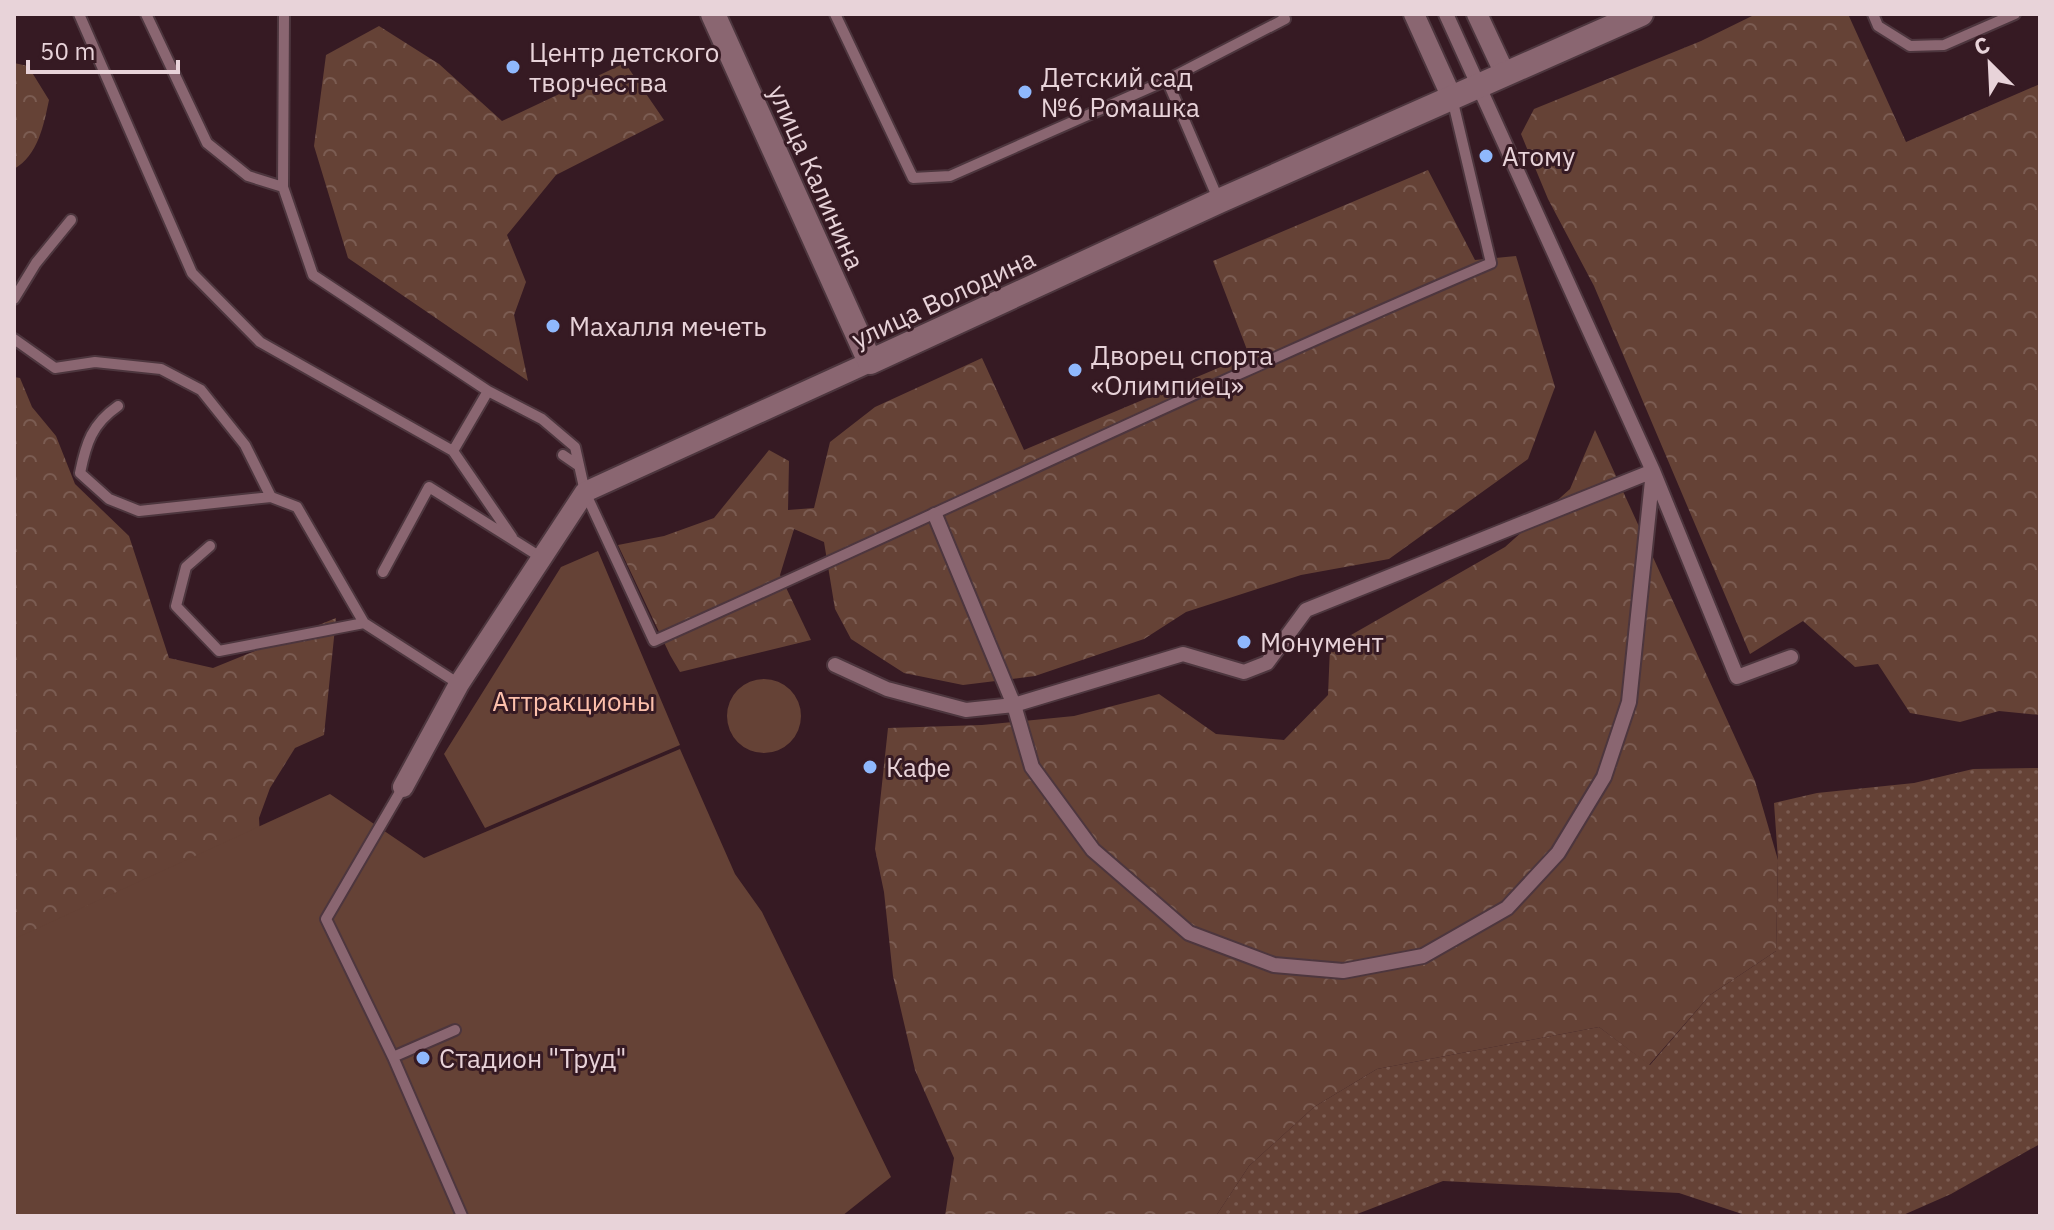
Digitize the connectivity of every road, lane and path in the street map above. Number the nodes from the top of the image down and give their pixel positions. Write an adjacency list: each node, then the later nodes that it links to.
1 (79, 14): 25 (lane)
2 (146, 14): 17 (lane)
3 (284, 14): 17 (lane)
4 (835, 14): 14 (lane)
5 (1283, 14): 14 (lane)
6 (1414, 14): 16 (street)
7 (1446, 14): 15 (street)
8 (1477, 14): 13 (street)
9 (1641, 14): 13 (street, улица Володина)
10 (1873, 14): 11 (lane)
11 (2015, 14)
12 (718, 18): 22 (street, улица Калинина)
13 (1505, 74): 15 (street, улица Володина)
14 (1167, 80): 18 (lane)
15 (1479, 86): 16 (street, улица Володина); 28 (street)
16 (1452, 98): 18 (street, улица Володина); 31 (lane)
17 (283, 187): 23 (lane)
18 (1219, 201): 22 (street, улица Володина)
19 (71, 220): 20 (lane)
20 (14, 299)
21 (14, 339): 30 (lane)
22 (870, 362): 29 (street, улица Володина)
23 (488, 391): 25 (lane); 27 (lane)
24 (118, 406): 30 (lane)
25 (453, 451): 32 (lane)
26 (563, 455): 27 (lane)
27 (579, 466): 29 (lane)
28 (1653, 471): 37 (street); 40 (street); 40 (street)
29 (585, 492): 31 (lane); 34 (street)
30 (271, 497): 36 (lane)
31 (935, 515): 40 (street)
32 (512, 537): 34 (lane); 35 (lane)
33 (210, 546): 36 (lane)
34 (542, 558): 39 (street)
35 (383, 572)
36 (364, 623): 39 (lane)
37 (1791, 657)
38 (835, 665): 40 (street)
39 (459, 684): 41 (street)
40 (1014, 705)
41 (403, 787): 43 (lane)
42 (455, 1030): 43 (lane)
43 (393, 1057): 44 (lane)
44 (462, 1216)

